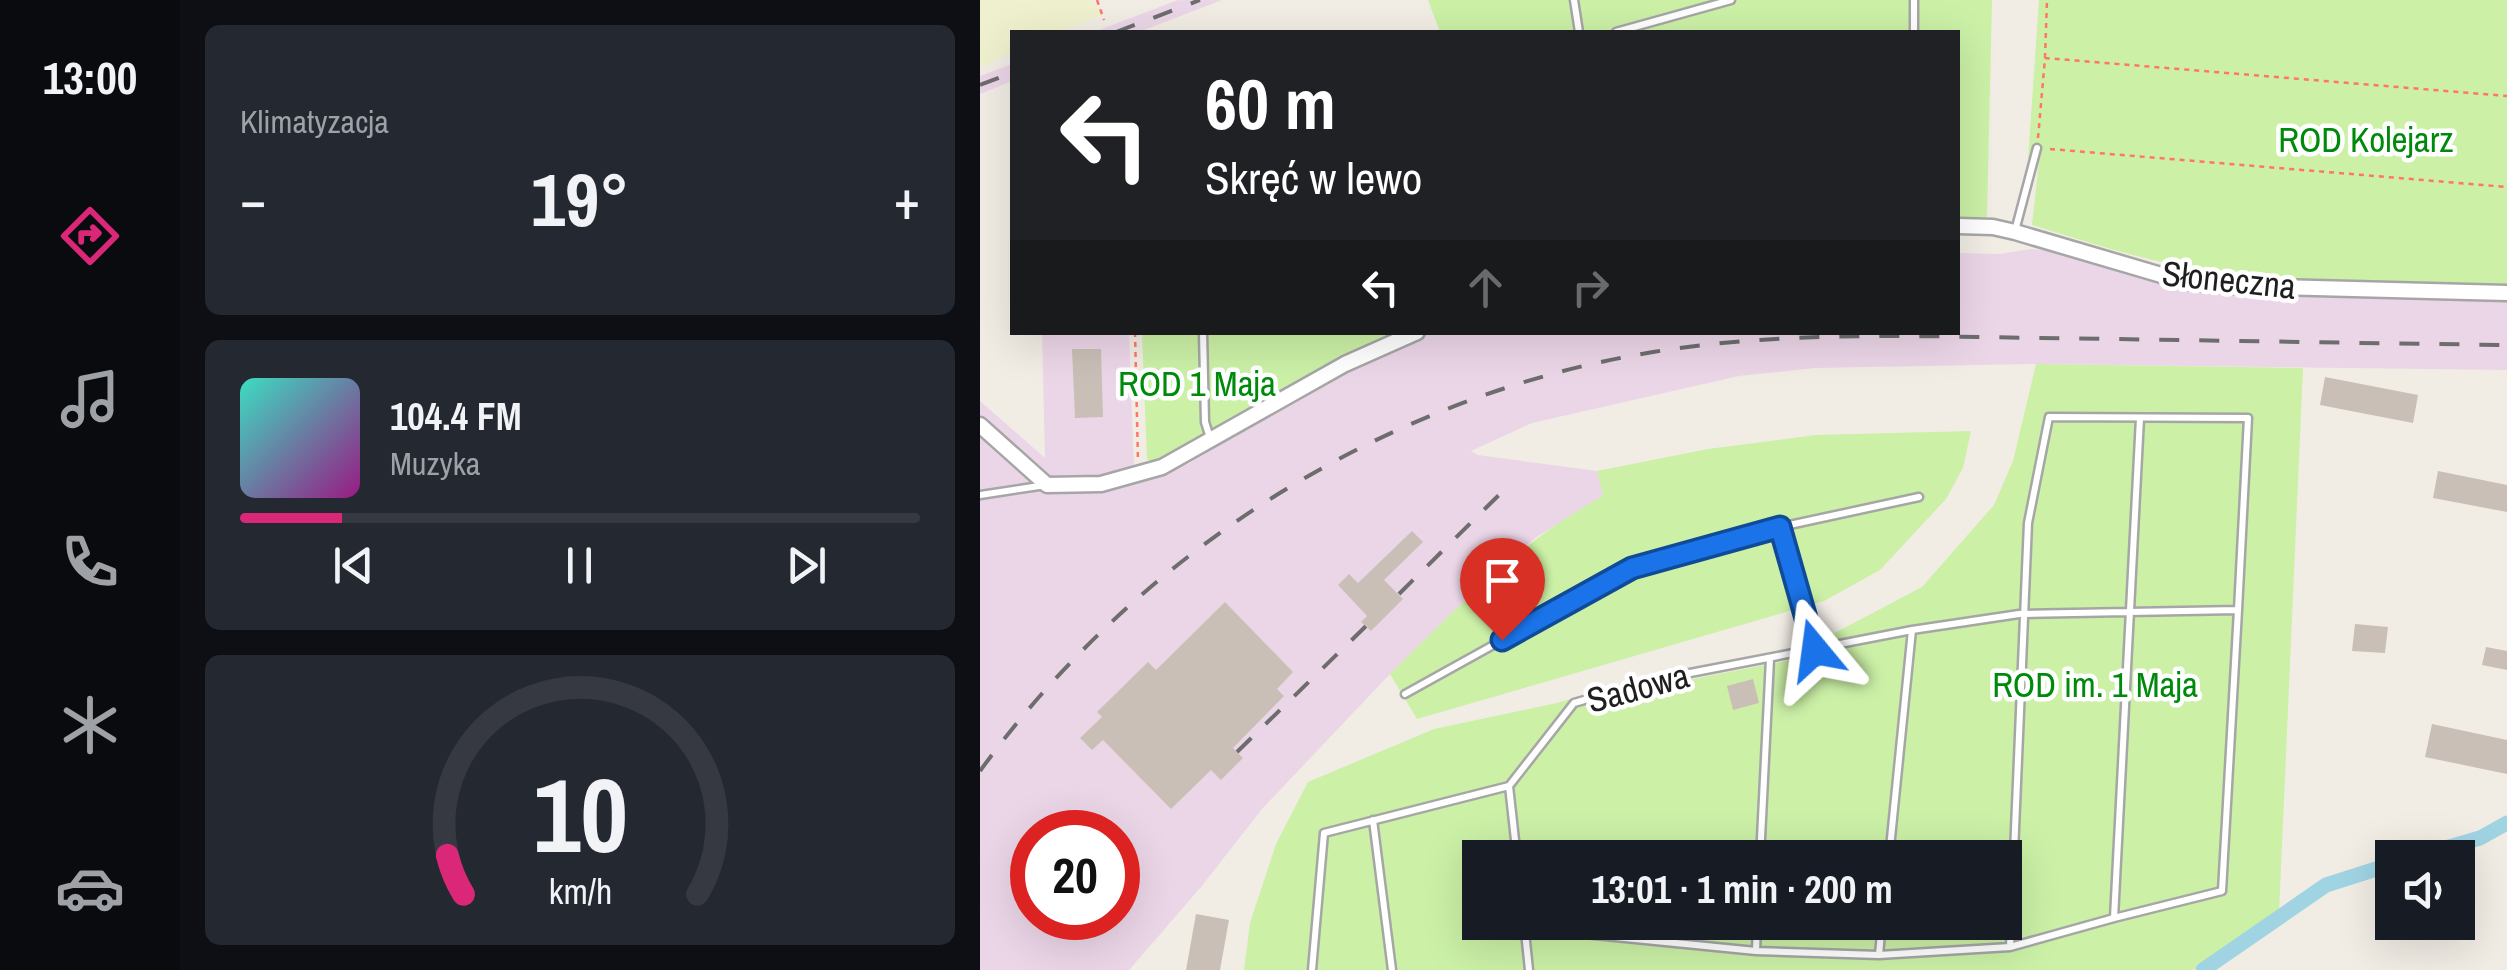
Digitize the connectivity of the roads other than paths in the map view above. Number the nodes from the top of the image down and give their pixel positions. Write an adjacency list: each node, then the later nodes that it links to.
1 (1574, 0): 4 (lane)
2 (1731, 0): 5 (lane)
3 (1914, 0): 6 (lane)
4 (1578, 30)
5 (1623, 30)
6 (1914, 30)
7 (2037, 148): 9 (lane)
8 (1960, 226): 9 (street, Słoneczna)
9 (2015, 232): 10 (street, Słoneczna)
10 (2507, 293)
11 (1203, 335): 15 (lane)
12 (1410, 335): 15 (street)
13 (2140, 418): 20 (lane); 21 (lane); 22 (lane)
14 (980, 426): 16 (street)
15 (1211, 440): 16 (street)
16 (1047, 485): 17 (lane)
17 (980, 496)
18 (1918, 497): 19 (lane)
19 (1780, 527): 24 (lane); 26 (lane)
20 (2238, 610): 21 (lane, Sadowa); 32 (lane)
21 (2128, 612): 22 (lane, Sadowa); 32 (lane)
22 (2024, 614): 23 (lane, Sadowa); 37 (lane)
23 (1912, 630): 24 (lane, Sadowa); 31 (lane)
24 (1815, 650): 25 (lane, Sadowa)
25 (1770, 658): 27 (lane, Sadowa); 30 (lane)
26 (1405, 694)
27 (1509, 786): 28 (lane); 29 (lane)
28 (1374, 820): 40 (lane); 41 (lane)
29 (1515, 840)
30 (1761, 840)
31 (1891, 840)
32 (2114, 918): 37 (lane)
33 (1526, 940): 42 (lane)
34 (1663, 940): 38 (lane)
35 (1756, 940): 38 (lane)
36 (1880, 940): 39 (lane)
37 (2010, 947): 39 (lane)
38 (1756, 950): 39 (lane)
39 (1879, 955)
40 (1312, 970)
41 (1392, 970)
42 (1529, 970)

